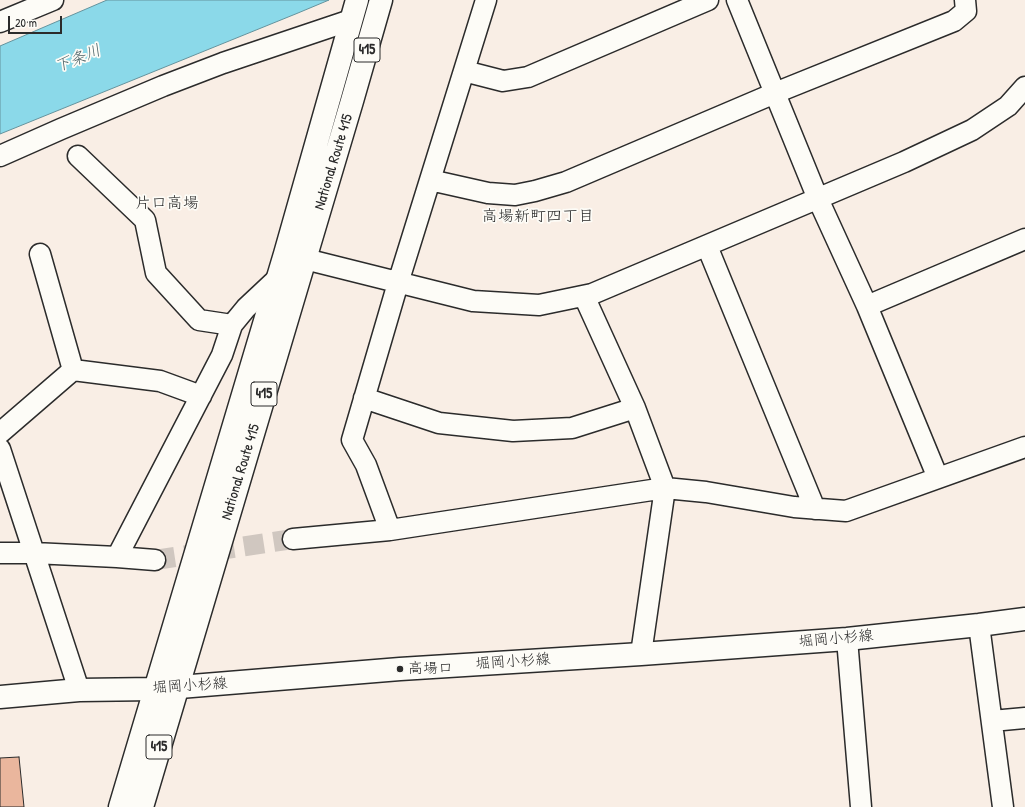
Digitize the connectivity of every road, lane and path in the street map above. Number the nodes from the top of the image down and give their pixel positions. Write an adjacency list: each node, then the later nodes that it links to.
1 (53, 0): 8 (street)
2 (381, 0): 19 (main road, National Route 415 / 415)
3 (486, 0): 9 (street)
4 (708, 0): 9 (street)
5 (737, 0): 11 (street)
6 (965, 0): 11 (street)
7 (354, 10): 12 (street); 20 (main road, National Route 415 / 415)
8 (0, 22)
9 (464, 71): 14 (street)
10 (1025, 87): 15 (street)
11 (775, 93): 14 (street); 15 (street)
12 (0, 156)
13 (78, 156): 24 (street)
14 (430, 180): 21 (street)
15 (818, 199): 17 (street); 23 (street)
16 (1025, 239): 23 (street)
17 (707, 246): 22 (street); 34 (street)
18 (40, 254): 25 (street)
19 (305, 259): 21 (street); 45 (main road, National Route 415 / 415)
20 (278, 278): 24 (street); 46 (main road, National Route 415 / 415)
21 (398, 283): 22 (street); 27 (street)
22 (584, 296): 28 (street)
23 (868, 306): 32 (street)
24 (232, 325): 26 (street)
25 (73, 370): 26 (street); 29 (street)
26 (201, 396): 39 (street)
27 (364, 398): 28 (street); 35 (street)
28 (635, 408): 33 (street)
29 (0, 433)
30 (1025, 446): 32 (street)
31 (0, 449): 38 (street)
32 (938, 478): 34 (street)
33 (665, 488): 34 (street); 35 (street); 44 (street)
34 (815, 508)
35 (390, 530): 36 (street)
36 (293, 539)
37 (0, 553): 38 (street)
38 (34, 553): 39 (street); 47 (street)
39 (117, 557): 40 (street)
40 (155, 560)
41 (1025, 619): 42 (main road, 堀岡小杉線)
42 (979, 626): 43 (main road, 堀岡小杉線); 50 (street)
43 (847, 639): 44 (main road, 堀岡小杉線); 53 (street)
44 (641, 654): 45 (main road, 堀岡小杉線)
45 (177, 687): 46 (main road, 堀岡小杉線); 52 (main road, National Route 415 / 415)
46 (155, 689): 47 (main road, 堀岡小杉線); 51 (main road, National Route 415 / 415)
47 (79, 690): 48 (main road, 堀岡小杉線)
48 (0, 697)
49 (1025, 718): 50 (street)
50 (992, 722): 54 (street)
51 (120, 807)
52 (142, 807)
53 (861, 807)
54 (1003, 807)

